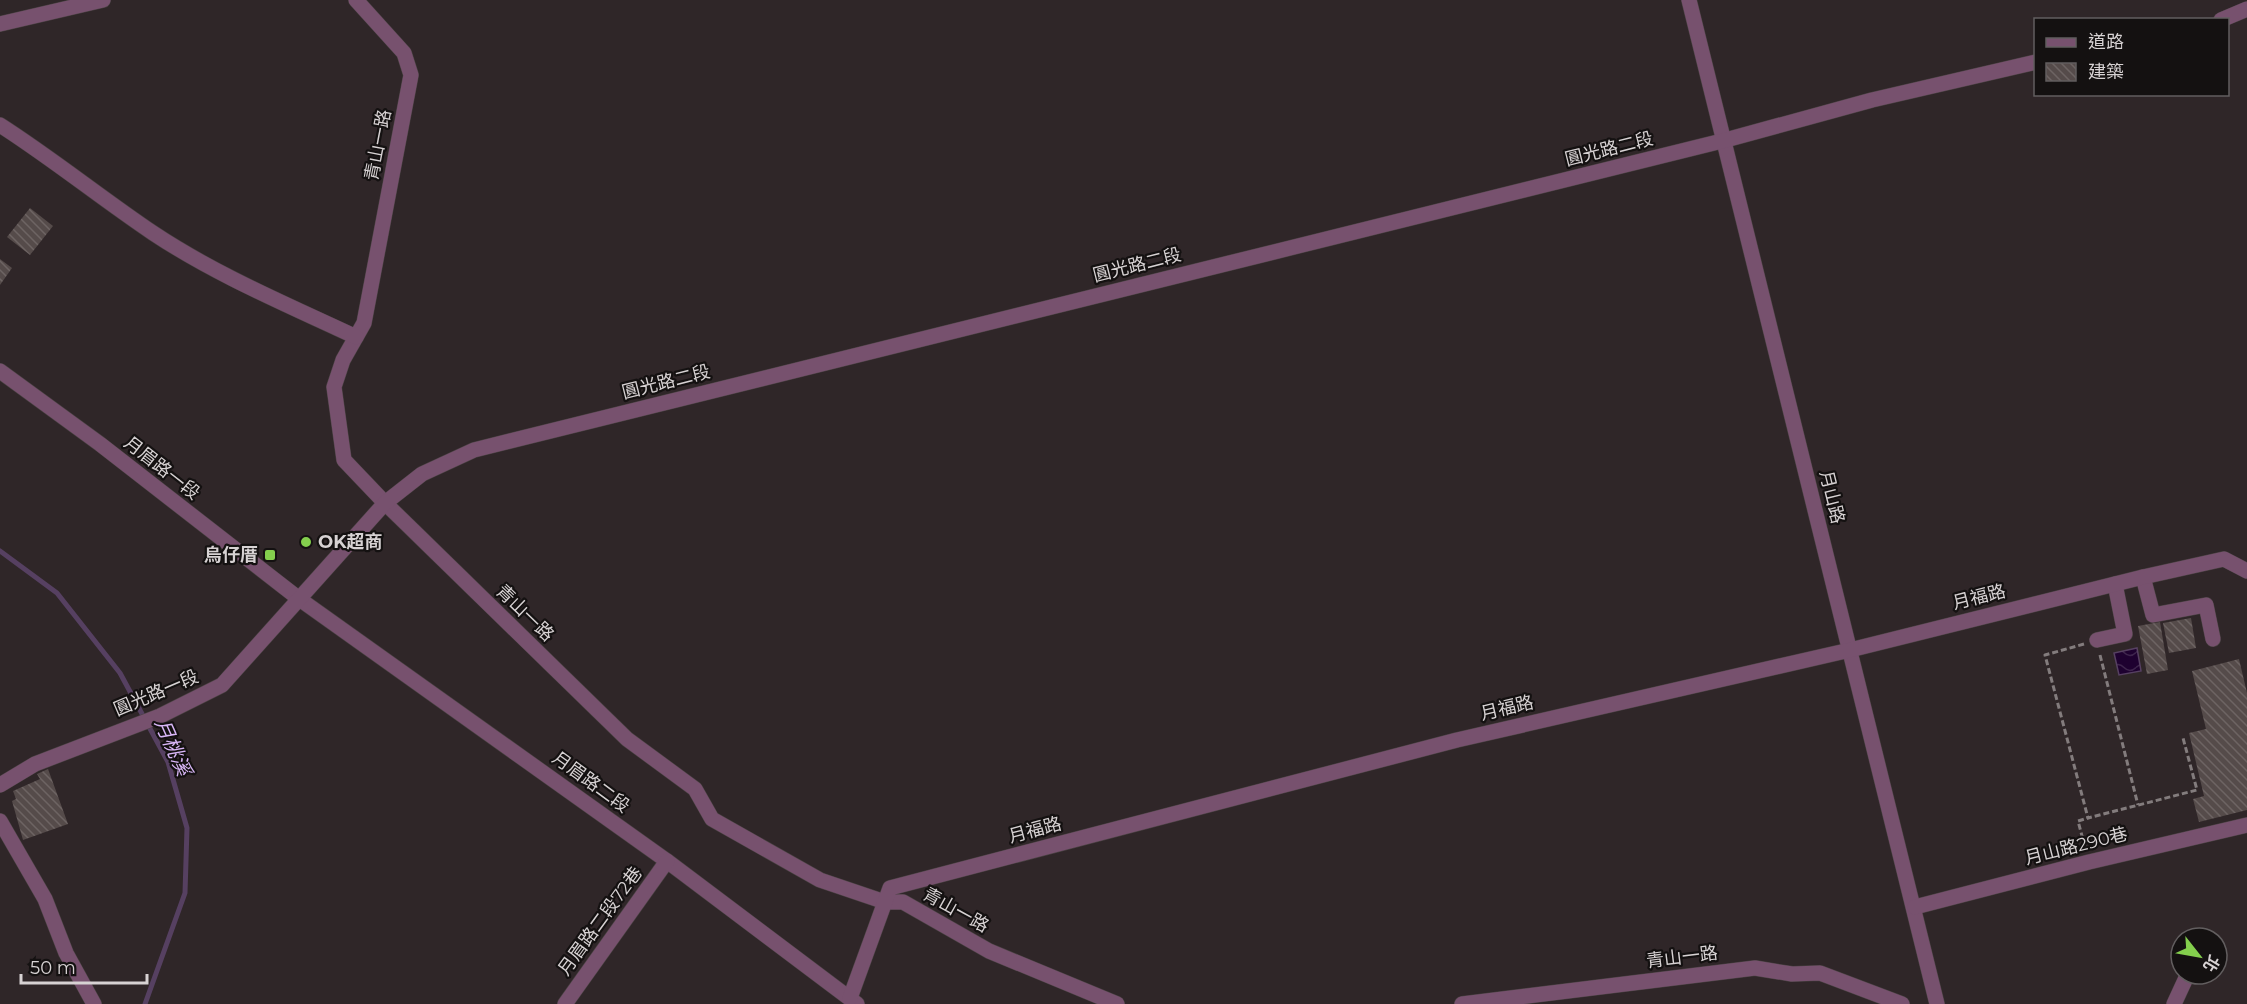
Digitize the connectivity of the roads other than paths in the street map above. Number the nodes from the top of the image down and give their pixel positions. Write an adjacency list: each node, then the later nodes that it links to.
1 (103, 0): 6 (street)
2 (356, 0): 10 (street, 青山一路)
3 (1689, 0): 9 (street, 月山路)
4 (2247, 9): 5 (street)
5 (2226, 18)
6 (0, 24)
7 (2034, 62): 9 (street, 圓光路二段)
8 (0, 125): 10 (street)
9 (1722, 141): 12 (street, 圓光路二段); 19 (street, 月山路)
10 (356, 337): 12 (street, 青山一路)
11 (0, 371): 16 (street, 月眉路一段)
12 (385, 503): 16 (street, 圓光路二段); 24 (street, 青山一路)
13 (2247, 571): 14 (street, 月福路)
14 (2143, 577): 15 (street, 月福路); 17 (street)
15 (2115, 584): 18 (street); 19 (street, 月福路)
16 (298, 597): 20 (street, 圓光路一段); 23 (street, 月眉路二段)
17 (2213, 639)
18 (2097, 640)
19 (1851, 650): 24 (street, 月福路); 25 (street, 月山路)
20 (2, 783)
21 (0, 821): 29 (street)
22 (2247, 825): 25 (street, 月山路290巷)
23 (668, 861): 27 (street, 月眉路二段); 30 (street, 月眉路二段72巷)
24 (885, 902): 27 (street, 月福路); 28 (street, 青山一路)
25 (1915, 907): 34 (street, 月山路)
26 (2183, 986): 35 (street)
27 (854, 1001)
28 (1098, 1001): 31 (street, 青山一路)
29 (94, 1004)
30 (565, 1004)
31 (1117, 1004)
32 (1462, 1004): 33 (street, 青山一路)
33 (1902, 1004)
34 (1938, 1004)
35 (2174, 1004)

